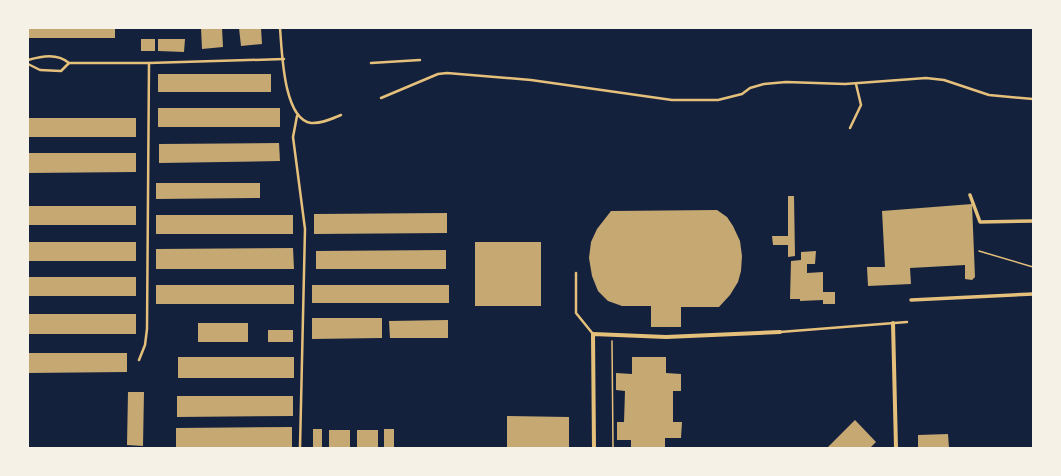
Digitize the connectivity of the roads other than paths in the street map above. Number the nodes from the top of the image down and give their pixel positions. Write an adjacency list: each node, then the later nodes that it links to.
1 (280, 28): 2 (lane)
2 (284, 59): 6 (lane); 13 (lane)
3 (28, 60): 5 (lane)
4 (420, 60): 8 (lane)
5 (68, 63): 6 (lane); 7 (lane)
6 (149, 63): 24 (lane)
7 (28, 64)
8 (371, 64)
9 (856, 84): 10 (lane); 11 (lane); 14 (lane)
10 (381, 98)
11 (1033, 99)
12 (340, 115): 13 (lane)
13 (297, 116): 25 (lane)
14 (850, 128)
15 (970, 195): 16 (street)
16 (1033, 221)
17 (576, 273): 23 (lane)
18 (1033, 294): 19 (street)
19 (911, 300)
20 (907, 322): 21 (lane)
21 (893, 323): 22 (lane); 27 (street)
22 (780, 332): 23 (street)
23 (593, 334): 26 (street)
24 (139, 360)
25 (300, 448)
26 (594, 448)
27 (896, 448)

